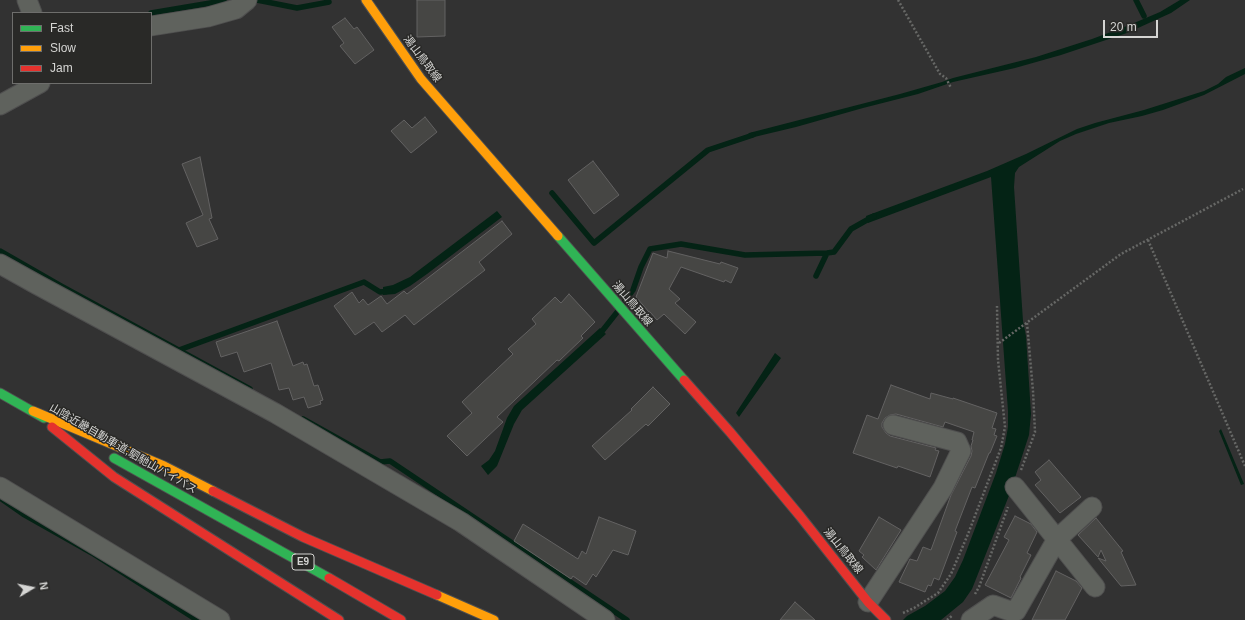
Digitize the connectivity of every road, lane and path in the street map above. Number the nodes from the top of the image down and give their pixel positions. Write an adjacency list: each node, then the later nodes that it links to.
1 (27, 0): 5 (street)
2 (247, 0): 6 (street)
3 (366, 0): 28 (main road, 湯山鳥取線)
4 (898, 0): 8 (path)
5 (32, 12)
6 (152, 26)
7 (38, 84): 9 (street)
8 (951, 88)
9 (0, 105)
10 (1243, 189): 11 (path)
11 (1148, 240): 14 (path); 20 (path)
12 (0, 264): 34 (street)
13 (997, 306): 14 (path)
14 (998, 343): 29 (path)
15 (0, 393): 16 (main road)
16 (33, 411): 18 (main road, 山陰近畿自動車道;駟馳山バイパス); 31 (main road); 33 (main road)
17 (893, 425): 28 (street)
18 (94, 446)
19 (107, 454): 24 (main road, 山陰近畿自動車道;駟馳山バイパス / E9)
20 (1245, 466)
21 (0, 487): 30 (street)
22 (1015, 487): 25 (street)
23 (1092, 507): 25 (street)
24 (202, 508): 26 (main road, 山陰近畿自動車道;駟馳山バイパス / E9); 32 (main road, 山陰近畿自動車道;駟馳山バイパス / E9)
25 (1056, 539): 27 (street); 36 (street)
26 (299, 572)
27 (1095, 587)
28 (868, 602): 35 (main road, 湯山鳥取線)
29 (901, 614)
30 (220, 620)
31 (339, 620)
32 (401, 620)
33 (494, 620)
34 (606, 620)
35 (886, 620)
36 (971, 620)

